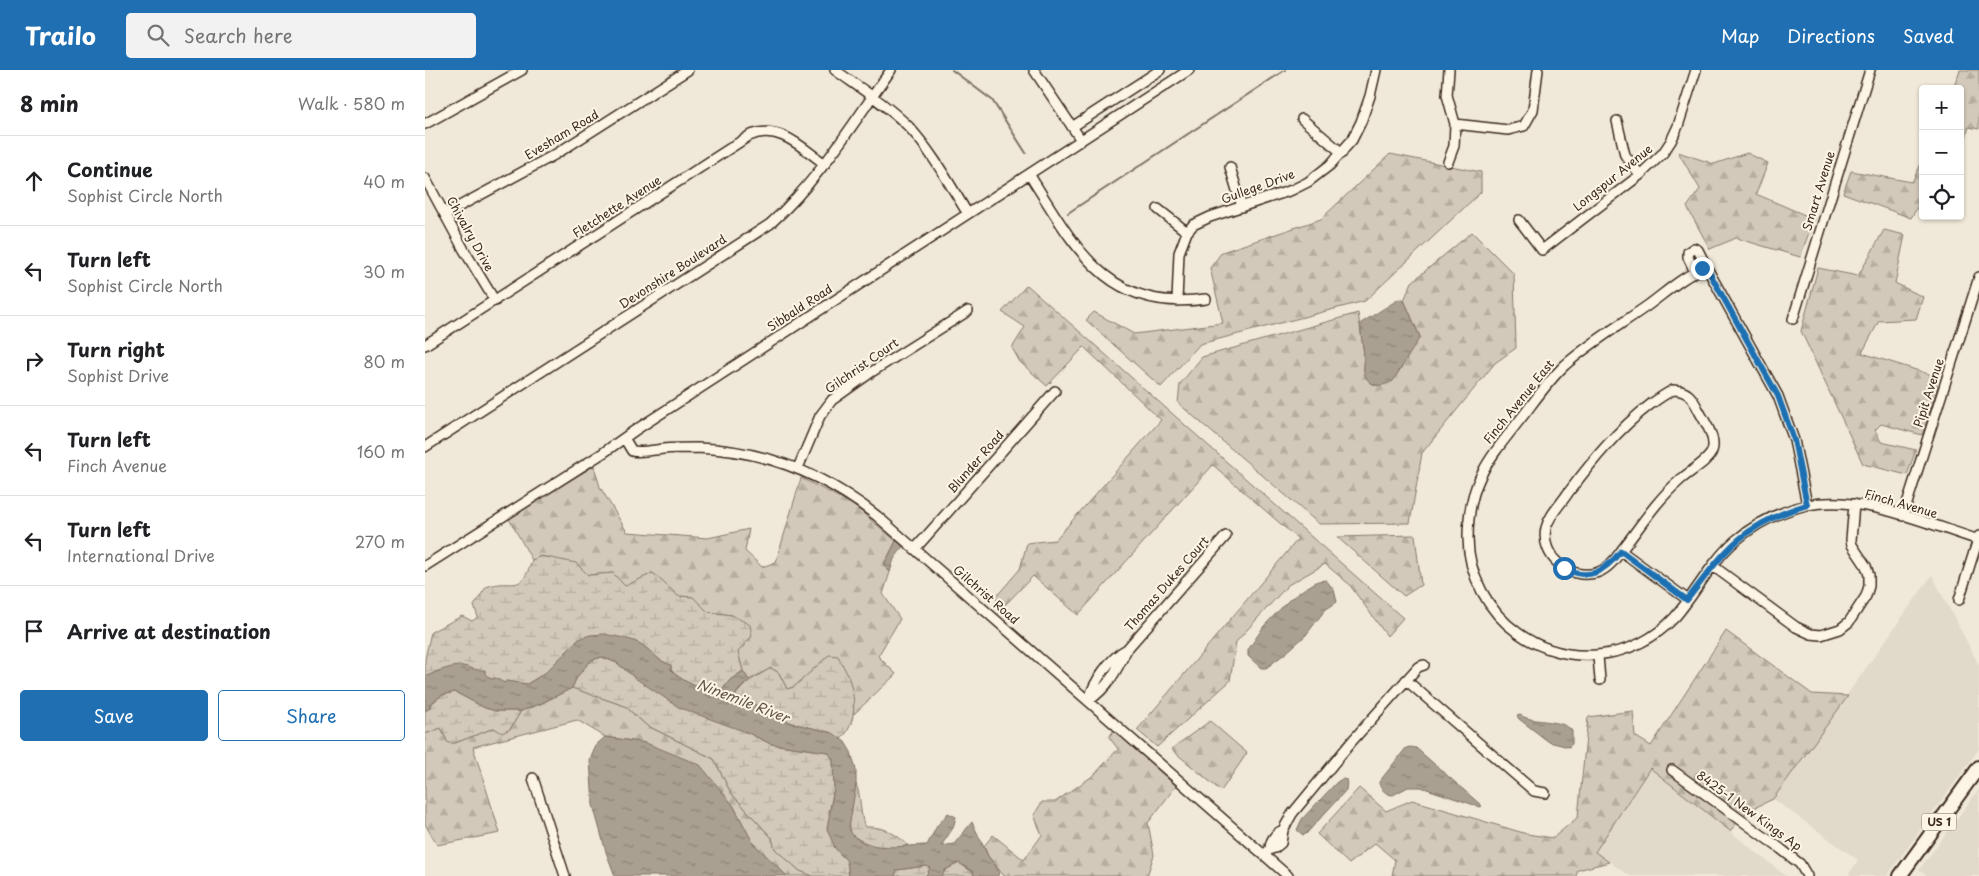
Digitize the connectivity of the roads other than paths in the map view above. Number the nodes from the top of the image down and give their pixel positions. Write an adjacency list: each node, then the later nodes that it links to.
1 (522, 70): 16 (street)
2 (688, 70): 29 (street, Evesham Road)
3 (835, 70): 13 (street)
4 (891, 70): 13 (street, Devonshire Boulevard)
5 (1034, 70): 18 (street)
6 (1159, 70): 18 (street)
7 (1189, 70): 19 (street, Sibbald Road)
8 (1376, 70): 20 (street, Gullege Drive)
9 (1449, 70): 17 (street)
10 (1538, 70): 17 (street)
11 (1695, 70): 25 (street, Longspur Avenue)
12 (1870, 70): 38 (street, Smart Avenue)
13 (872, 96): 22 (street, Devonshire Boulevard); 30 (street)
14 (1302, 119): 20 (street)
15 (1617, 121): 25 (street)
16 (425, 124)
17 (1455, 124): 21 (street)
18 (1072, 127): 19 (street)
19 (1081, 140): 24 (street, Sibbald Road)
20 (1342, 153): 27 (street, Gullege Drive)
21 (1448, 162)
22 (825, 164): 35 (street, Fletchette Avenue); 42 (street, Devonshire Boulevard)
23 (1230, 167): 27 (street)
24 (1029, 174): 30 (street, Sibbald Road); 36 (street)
25 (1640, 175): 31 (street, Longspur Avenue)
26 (425, 178): 29 (street, Chivalry Drive)
27 (1242, 207): 32 (street, Gullege Drive)
28 (1158, 209): 32 (street)
29 (445, 214): 35 (street, Chivalry Drive)
30 (968, 214): 41 (street, Sibbald Road)
31 (1519, 220)
32 (1187, 232): 36 (street)
33 (1979, 277): 46 (street, Pipit Avenue)
34 (1206, 299): 36 (street)
35 (495, 300): 39 (street, Fletchette Avenue)
36 (1177, 301)
37 (968, 311): 43 (street, Gilchrist Court)
38 (1793, 319)
39 (425, 345)
40 (1055, 391): 50 (street, Blunder Road)
41 (624, 438): 43 (street, Gilchrist Road); 52 (street, Sibbald Road)
42 (425, 447)
43 (798, 468): 50 (street, Gilchrist Road)
44 (1854, 504): 45 (street, Finch Avenue); 46 (street, Finch Avenue); 53 (street)
45 (1807, 505): 47 (street, Finch Avenue East); 53 (street, Finch Avenue)
46 (1903, 516): 49 (street, Finch Avenue)
47 (1469, 527): 56 (street, Finch Avenue)
48 (1226, 536): 60 (street, Thomas Dukes Court)
49 (1979, 539): 55 (street)
50 (915, 550): 60 (street, Gilchrist Road)
51 (1621, 551): 51 (street); 54 (street)
52 (425, 566)
53 (1713, 566): 54 (street, Finch Avenue)
54 (1687, 600): 56 (street, Finch Avenue)
55 (1959, 600)
56 (1599, 656): 59 (street)
57 (1424, 665): 58 (street)
58 (1407, 680): 64 (street); 65 (street)
59 (1600, 680)
60 (1088, 701): 65 (street, Gilchrist Road)
61 (1979, 767): 69 (highway, US 1)
62 (1672, 770): 68 (street, 8425-1 New Kings Ap)
63 (533, 778): 66 (street)
64 (1545, 794)
65 (1267, 852): 67 (street, Gilchrist Road)
66 (565, 876)
67 (1287, 876)
68 (1807, 876)
69 (1899, 876)

